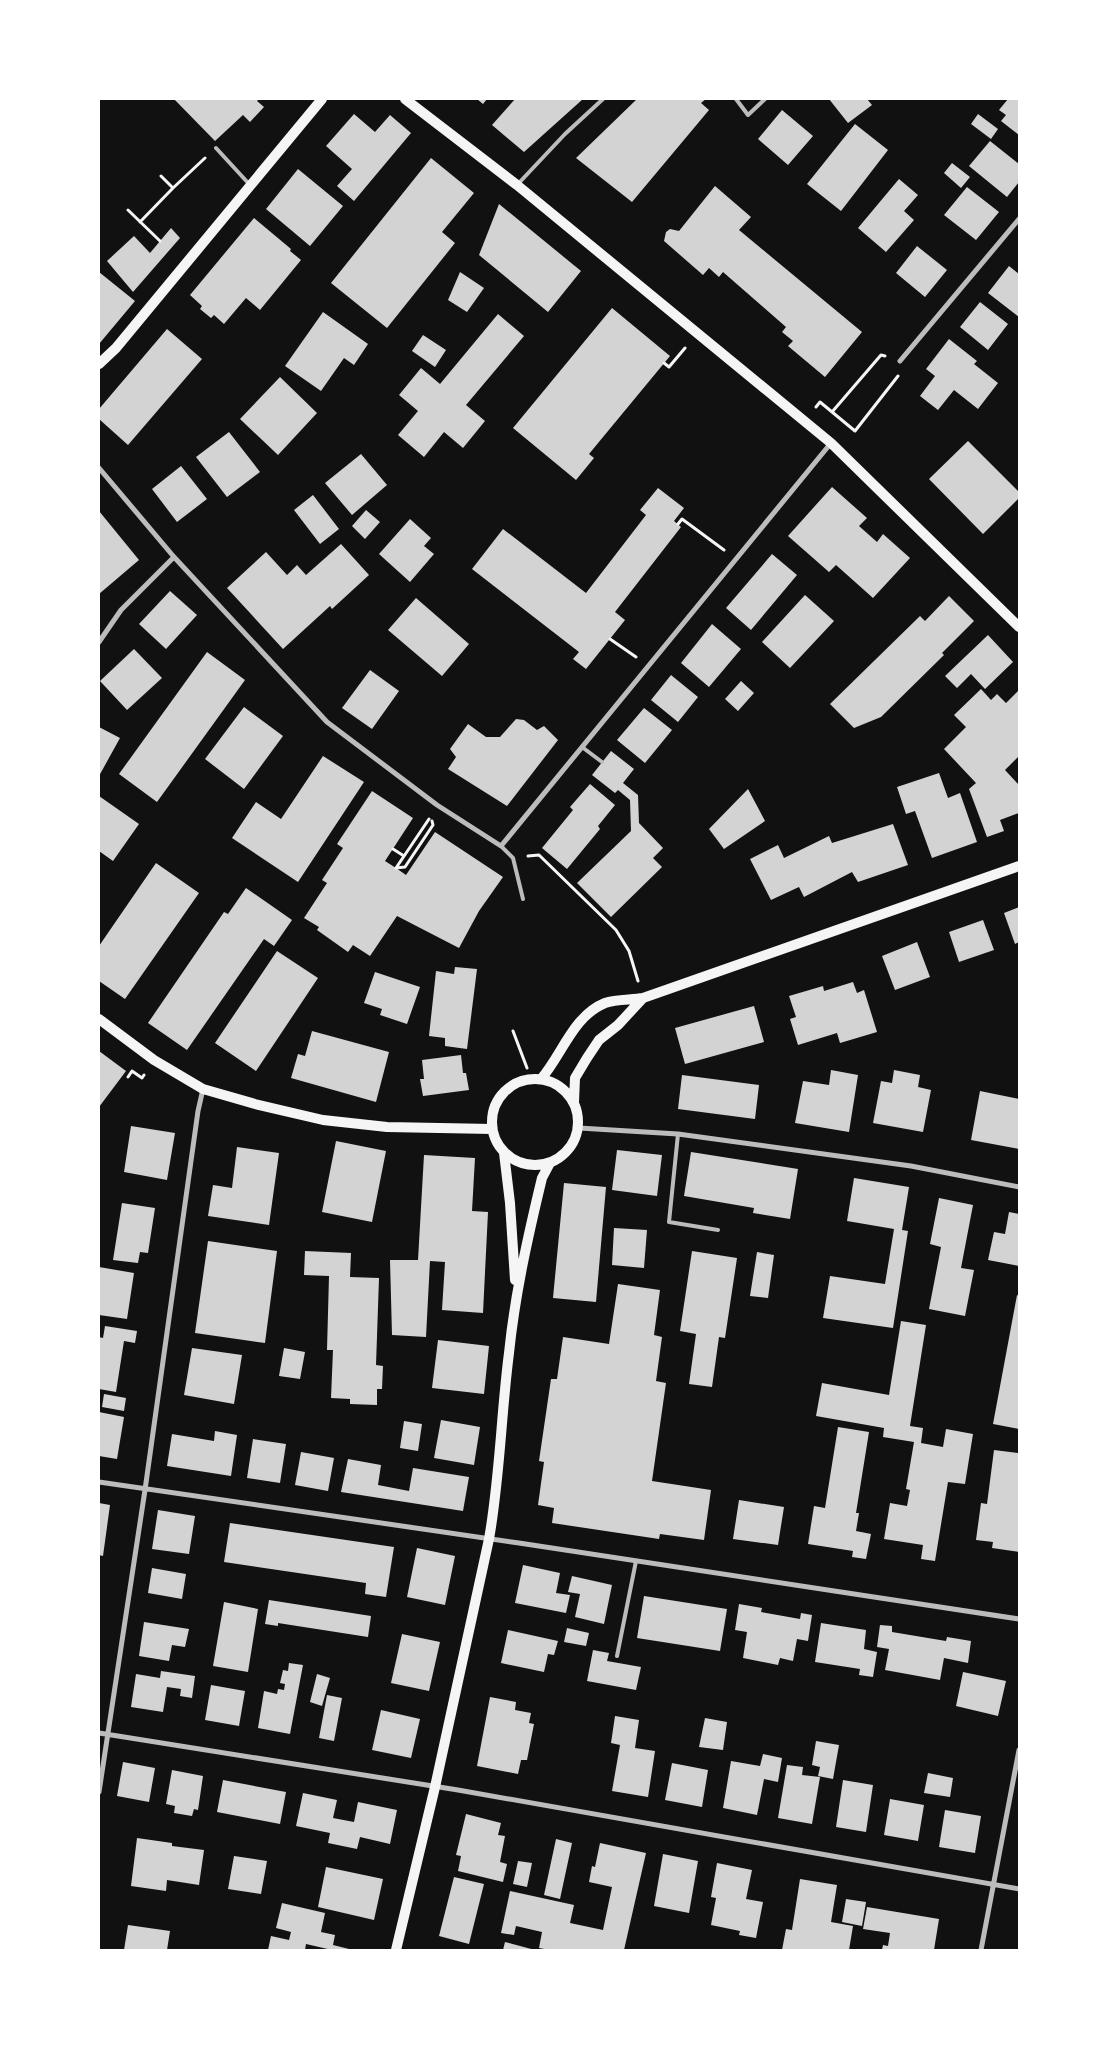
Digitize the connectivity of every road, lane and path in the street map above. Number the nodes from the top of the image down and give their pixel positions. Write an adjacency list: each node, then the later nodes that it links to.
1 (322, 99): 8 (main road)
2 (404, 99): 9 (main road)
3 (603, 99): 9 (lane)
4 (736, 99): 5 (lane)
5 (765, 99)
6 (216, 148): 8 (lane); 10 (path)
7 (161, 176): 10 (path)
8 (250, 185): 18 (main road)
9 (517, 185): 15 (main road)
10 (173, 188): 13 (path)
11 (128, 210): 13 (path)
12 (1019, 219): 16 (street)
13 (140, 222): 14 (path)
14 (160, 241)
15 (697, 333): 17 (path); 21 (main road)
16 (900, 361): 19 (path); 20 (path)
17 (664, 363)
18 (99, 364)
19 (832, 412)
20 (855, 431)
21 (831, 443): 25 (street); 26 (main road)
22 (99, 468): 24 (street)
23 (678, 524): 25 (path)
24 (174, 557): 28 (street); 32 (street)
25 (736, 560): 29 (street)
26 (1019, 626)
27 (610, 639): 29 (path)
28 (99, 642)
29 (649, 666): 30 (street)
30 (582, 747): 31 (lane); 32 (street)
31 (602, 762)
32 (501, 846): 35 (lane)
33 (393, 849): 34 (path)
34 (404, 856): 34 (path)
35 (513, 858): 37 (lane); 38 (path)
36 (1019, 866): 38 (main road)
37 (523, 898)
38 (643, 998): 41 (main road); 43 (main road)
39 (99, 1019): 42 (main road)
40 (513, 1031): 41 (path)
41 (536, 1079): 43 (main road); 45 (main road)
42 (203, 1089): 45 (main road); 53 (street)
43 (574, 1102): 44 (main road)
44 (579, 1128): 46 (street); 48 (main road)
45 (492, 1129): 47 (main road)
46 (678, 1134): 49 (street); 50 (lane)
47 (504, 1153): 48 (main road); 51 (main road)
48 (550, 1163): 51 (main road)
49 (1019, 1187)
50 (718, 1230)
51 (516, 1294): 54 (main road)
52 (99, 1482): 53 (street)
53 (145, 1490): 54 (street); 59 (street)
54 (489, 1539): 55 (street); 61 (main road)
55 (636, 1561): 56 (street); 57 (lane)
56 (1019, 1619)
57 (617, 1656)
58 (99, 1733): 59 (street)
59 (107, 1734): 61 (street); 62 (street)
60 (1019, 1750): 63 (street)
61 (435, 1787): 63 (street); 65 (main road)
62 (99, 1792)
63 (993, 1884): 64 (street); 66 (street)
64 (1019, 1889)
65 (396, 1950)
66 (981, 1950)

